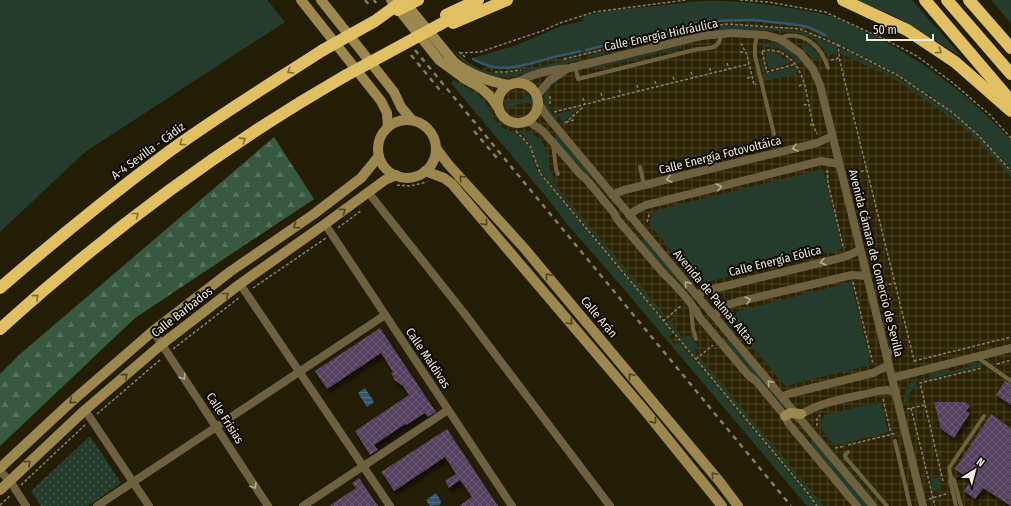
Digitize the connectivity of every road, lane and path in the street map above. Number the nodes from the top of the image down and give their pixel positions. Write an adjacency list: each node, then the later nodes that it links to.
1 (301, 0): 75 (street)
2 (321, 0): 68 (street)
3 (391, 0): 64 (street)
4 (403, 0): 16 (highway, bridge); 46 (street)
5 (418, 0): 16 (highway, bridge)
6 (478, 0): 15 (highway)
7 (490, 0): 15 (highway)
8 (507, 0): 15 (highway)
9 (686, 0): 25 (path)
10 (740, 0): 80 (path)
11 (843, 0): 65 (highway, one-way to 65)
12 (925, 0): 59 (highway)
13 (947, 0): 39 (highway)
14 (969, 0): 22 (highway)
15 (450, 19): 120 (highway, one-way to 15, bridge)
16 (375, 22): 107 (highway, A-4 Sevilla - Cádiz, one-way to 107, bridge)
17 (721, 34): 18 (street, Calle Energía Hidráulica); 33 (street, Calle Energía Hidráulica); 33 (lane)
18 (757, 35): 19 (street, Calle Energía Hidráulica); 77 (lane)
19 (781, 40): 35 (lane); 79 (street, Avenida Cámara de Comercio de Sevilla)
20 (739, 42): 24 (path)
21 (838, 45): 89 (path)
22 (1011, 48)
23 (740, 52): 24 (path)
24 (745, 52): 28 (path)
25 (460, 53)
26 (839, 53): 27 (path)
27 (839, 58): 29 (path); 87 (path)
28 (748, 59)
29 (829, 60)
30 (728, 63): 36 (path)
31 (749, 64): 36 (path)
32 (796, 64): 32 (path); 47 (path)
33 (572, 67): 46 (street, Calle Energía Hidráulica); 57 (street, Calle Energía Hidráulica)
34 (710, 68): 38 (path)
35 (828, 68)
36 (729, 69): 38 (path)
37 (691, 72): 42 (path)
38 (711, 74): 42 (path)
39 (1011, 74)
40 (752, 76): 43 (path)
41 (673, 77): 45 (path)
42 (693, 78): 45 (path)
43 (747, 78)
44 (655, 81): 50 (path)
45 (675, 83): 50 (path)
46 (511, 84): 57 (street); 64 (street)
47 (804, 84): 49 (path); 60 (path)
48 (637, 85): 53 (path)
49 (799, 86)
50 (657, 87): 53 (path)
51 (551, 90): 66 (path)
52 (619, 90): 55 (path)
53 (639, 92): 55 (path)
54 (601, 93): 58 (path)
55 (621, 96): 58 (path)
56 (583, 98): 61 (path)
57 (538, 99): 70 (street); 97 (street, Avenida de Palmas Altas)
58 (603, 100): 61 (path)
59 (1011, 101)
60 (809, 104): 62 (path); 72 (path)
61 (585, 105): 63 (path)
62 (804, 105)
63 (581, 106): 66 (path); 71 (path)
64 (498, 107): 70 (street)
65 (1011, 111)
66 (554, 112): 67 (path)
67 (556, 116)
68 (412, 120): 75 (street); 82 (street)
69 (574, 120): 71 (path)
70 (528, 121): 81 (street, Avenida de Palmas Altas)
71 (565, 123): 73 (path)
72 (814, 124): 74 (path); 78 (path)
73 (564, 125)
74 (810, 125)
75 (388, 127): 83 (street)
76 (516, 131): 118 (path)
77 (774, 134)
78 (817, 134)
79 (832, 136): 84 (street, Avenida Cámara de Comercio de Sevilla); 95 (street, Calle Energía Fotovoltáica, one-way to 95)
80 (1011, 138)
81 (553, 142): 90 (lane); 99 (street, Avenida de Palmas Altas)
82 (436, 148): 88 (street); 175 (street, Calle Arán, one-way to 82)
83 (379, 156): 92 (street); 121 (street, Calle Barbados, one-way to 121)
84 (839, 164): 98 (street, one-way to 84); 102 (street, Avenida Cámara de Comercio de Sevilla)
85 (640, 167): 95 (lane)
86 (826, 168): 94 (path)
87 (867, 170): 91 (path); 106 (path)
88 (426, 171): 92 (street); 174 (street, one-way to 174)
89 (1011, 171)
90 (558, 174)
91 (850, 174)
92 (396, 176): 96 (street, Calle Barbados)
93 (833, 178): 94 (path)
94 (828, 179): 101 (path)
95 (644, 186): 97 (street, Calle Energía Fotovoltáica)
96 (368, 192): 100 (street, Calle Barbados, one-way to 96); 173 (street)
97 (612, 195): 98 (street, Avenida de Palmas Altas)
98 (630, 212): 99 (street); 111 (street, Avenida de Palmas Altas, one-way to 98)
99 (614, 213): 112 (street, Avenida de Palmas Altas)
100 (325, 224): 105 (street, Calle Barbados); 116 (street, Calle Maldivas)
101 (846, 248)
102 (860, 249): 103 (street, Avenida Cámara de Comercio de Sevilla); 111 (street, Calle Energía Eólica, one-way to 111)
103 (867, 276): 114 (street, one-way to 103); 131 (street, Avenida Cámara de Comercio de Sevilla)
104 (853, 282): 110 (path)
105 (240, 284): 125 (street, Calle Barbados, one-way to 105); 134 (street)
106 (895, 284): 108 (path); 122 (path)
107 (0, 288)
108 (878, 288)
109 (861, 292): 110 (path)
110 (856, 293): 132 (path)
111 (696, 295): 114 (street, Avenida de Palmas Altas)
112 (686, 303): 113 (street, Avenida de Palmas Altas); 118 (path); 123 (lane)
113 (697, 311): 114 (street); 146 (street, Avenida de Palmas Altas)
114 (717, 312): 117 (path); 138 (street, Avenida de Palmas Altas, one-way to 114)
115 (731, 313): 119 (path)
116 (385, 315): 134 (street); 142 (street, Calle Maldivas)
117 (734, 317)
118 (663, 320): 129 (path)
119 (729, 320)
120 (0, 329)
121 (153, 331): 125 (street, Calle Frisias); 158 (street, Calle Barbados, one-way to 158)
122 (1011, 337)
123 (696, 338)
124 (894, 338): 131 (lane)
125 (162, 344): 141 (street, Calle Barbados, one-way to 125); 150 (street, Calle Frisias, one-way to 150)
126 (709, 348): 129 (path)
127 (1011, 348): 128 (street)
128 (976, 357): 133 (lane); 135 (street)
129 (696, 359): 176 (path)
130 (1011, 360): 133 (path)
131 (888, 362): 135 (street, Avenida Cámara de Comercio de Sevilla); 138 (street)
132 (873, 364)
133 (989, 366): 136 (lane); 140 (path)
134 (299, 372): 150 (street); 157 (street)
135 (892, 378): 137 (street, Avenida Cámara de Comercio de Sevilla)
136 (1011, 381)
137 (896, 392): 146 (street); 181 (street, Avenida Cámara de Comercio de Sevilla)
138 (782, 397): 146 (street, Avenida de Palmas Altas)
139 (883, 401): 145 (path)
140 (924, 405): 162 (path); 165 (path)
141 (85, 410): 160 (street, Calle Barbados, one-way to 141); 161 (street)
142 (448, 410): 157 (street); 172 (street, Calle Maldivas)
143 (823, 413): 149 (path)
144 (891, 413): 145 (path)
145 (886, 414): 152 (path)
146 (795, 415): 177 (street, Avenida de Palmas Altas); 178 (street, Avenida de Palmas Altas)
147 (984, 416): 159 (lane)
148 (814, 418): 149 (path)
149 (817, 419): 151 (path)
150 (216, 427): 161 (street); 169 (street, Calle Frisias, one-way to 169)
151 (818, 429)
152 (891, 434): 153 (path); 155 (path)
153 (898, 434)
154 (895, 441): 180 (lane)
155 (834, 449)
156 (848, 452): 179 (lane)
157 (363, 466): 170 (street); 171 (street)
158 (0, 470): 160 (street)
159 (952, 478): 183 (lane); 184 (lane)
160 (10, 481): 163 (street, Calle Barbados); 166 (street)
161 (133, 482): 167 (street); 168 (street)
162 (945, 487)
163 (0, 490)
164 (946, 494): 165 (path)
165 (933, 498): 182 (path)
166 (26, 506)
167 (97, 506)
168 (149, 506)
169 (268, 506)
170 (303, 506)
171 (390, 506)
172 (512, 506)
173 (610, 506)
174 (722, 506)
175 (738, 506)
176 (817, 506)
177 (857, 506)
178 (873, 506)
179 (887, 506)
180 (910, 506)
181 (923, 506)
182 (935, 506)
183 (956, 506)
184 (961, 506)

